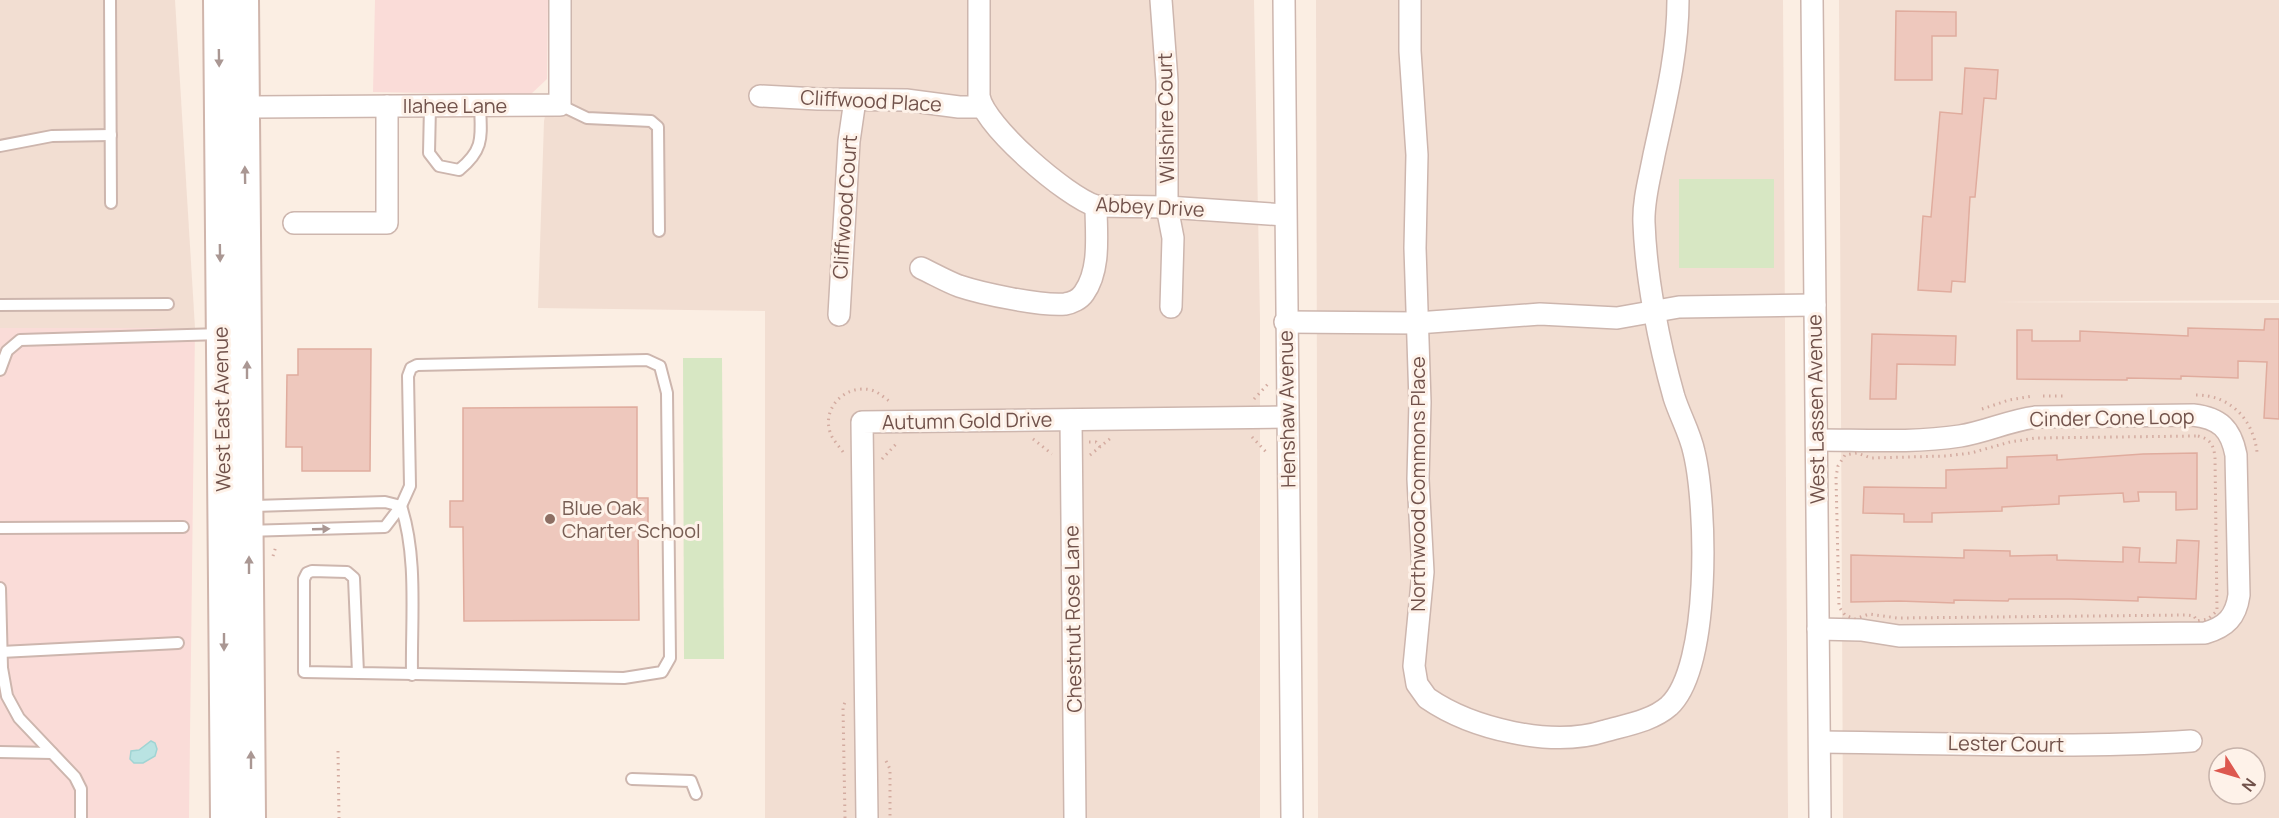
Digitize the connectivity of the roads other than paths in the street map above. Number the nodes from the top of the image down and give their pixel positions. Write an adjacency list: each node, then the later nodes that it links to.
1 (110, 0): 19 (lane)
2 (218, 0): 36 (main road, West East Avenue, one-way to 36)
3 (244, 0): 17 (main road, West East Avenue)
4 (560, 0): 14 (street)
5 (979, 0): 18 (street)
6 (1161, 0): 23 (street, Wilshire Court)
7 (1284, 0): 24 (street, Henshaw Avenue)
8 (1410, 0): 35 (street, Northwood Commons Place)
9 (1678, 0): 32 (street, Northwood Commons Place)
10 (1812, 0): 30 (street, West Lassen Avenue)
11 (760, 96): 12 (street, Cliffwood Place)
12 (855, 100): 18 (street, Cliffwood Place); 33 (street, Cliffwood Court)
13 (480, 105): 14 (street, Ilahee Lane); 16 (street, Ilahee Lane); 16 (lane)
14 (561, 105): 26 (lane)
15 (387, 106): 16 (street, Ilahee Lane); 17 (street, Ilahee Lane); 25 (street)
16 (430, 106)
17 (245, 107): 42 (main road, West East Avenue, one-way to 17)
18 (982, 107): 22 (street, Abbey Drive)
19 (111, 135): 20 (lane); 21 (lane)
20 (0, 146)
21 (111, 203)
22 (1096, 206): 23 (street, Abbey Drive); 27 (street)
23 (1167, 207): 24 (street, Abbey Drive); 31 (street, Wilshire Court)
24 (1285, 215): 34 (street, Henshaw Avenue)
25 (294, 223)
26 (659, 231)
27 (921, 268)
28 (168, 304): 29 (lane)
29 (0, 305)
30 (1815, 305): 32 (street); 40 (street, West Lassen Avenue)
31 (1171, 307)
32 (1655, 310): 35 (street); 35 (street, Northwood Commons Place)
33 (838, 315)
34 (1286, 321): 35 (street); 38 (street, Henshaw Avenue)
35 (1417, 323)
36 (221, 334): 37 (lane); 42 (main road, West East Avenue)
37 (0, 370)
38 (1287, 417): 39 (street, Autumn Gold Drive); 62 (street, Henshaw Avenue)
39 (1071, 420): 60 (street, Autumn Gold Drive); 61 (street, Chestnut Rose Lane)
40 (1817, 440): 46 (street, West Lassen Avenue); 46 (street, Cinder Cone Loop)
41 (401, 506): 42 (lane); 42 (lane, one-way to 41); 50 (lane); 50 (lane)
42 (238, 519): 58 (main road, West East Avenue, one-way to 58); 59 (main road, West East Avenue, one-way to 42)
43 (183, 526): 44 (lane)
44 (0, 528)
45 (0, 588): 48 (lane)
46 (1818, 629): 52 (street, West Lassen Avenue)
47 (178, 643): 48 (lane)
48 (2, 652): 54 (lane)
49 (358, 674): 49 (lane); 50 (lane)
50 (412, 675)
51 (2191, 741): 52 (street, Lester Court)
52 (1820, 742): 63 (street, West Lassen Avenue)
53 (0, 752): 54 (lane)
54 (52, 753): 57 (lane)
55 (632, 779): 56 (lane)
56 (696, 794)
57 (81, 818)
58 (225, 818)
59 (251, 818)
60 (867, 818)
61 (1076, 818)
62 (1292, 818)
63 (1820, 818)

